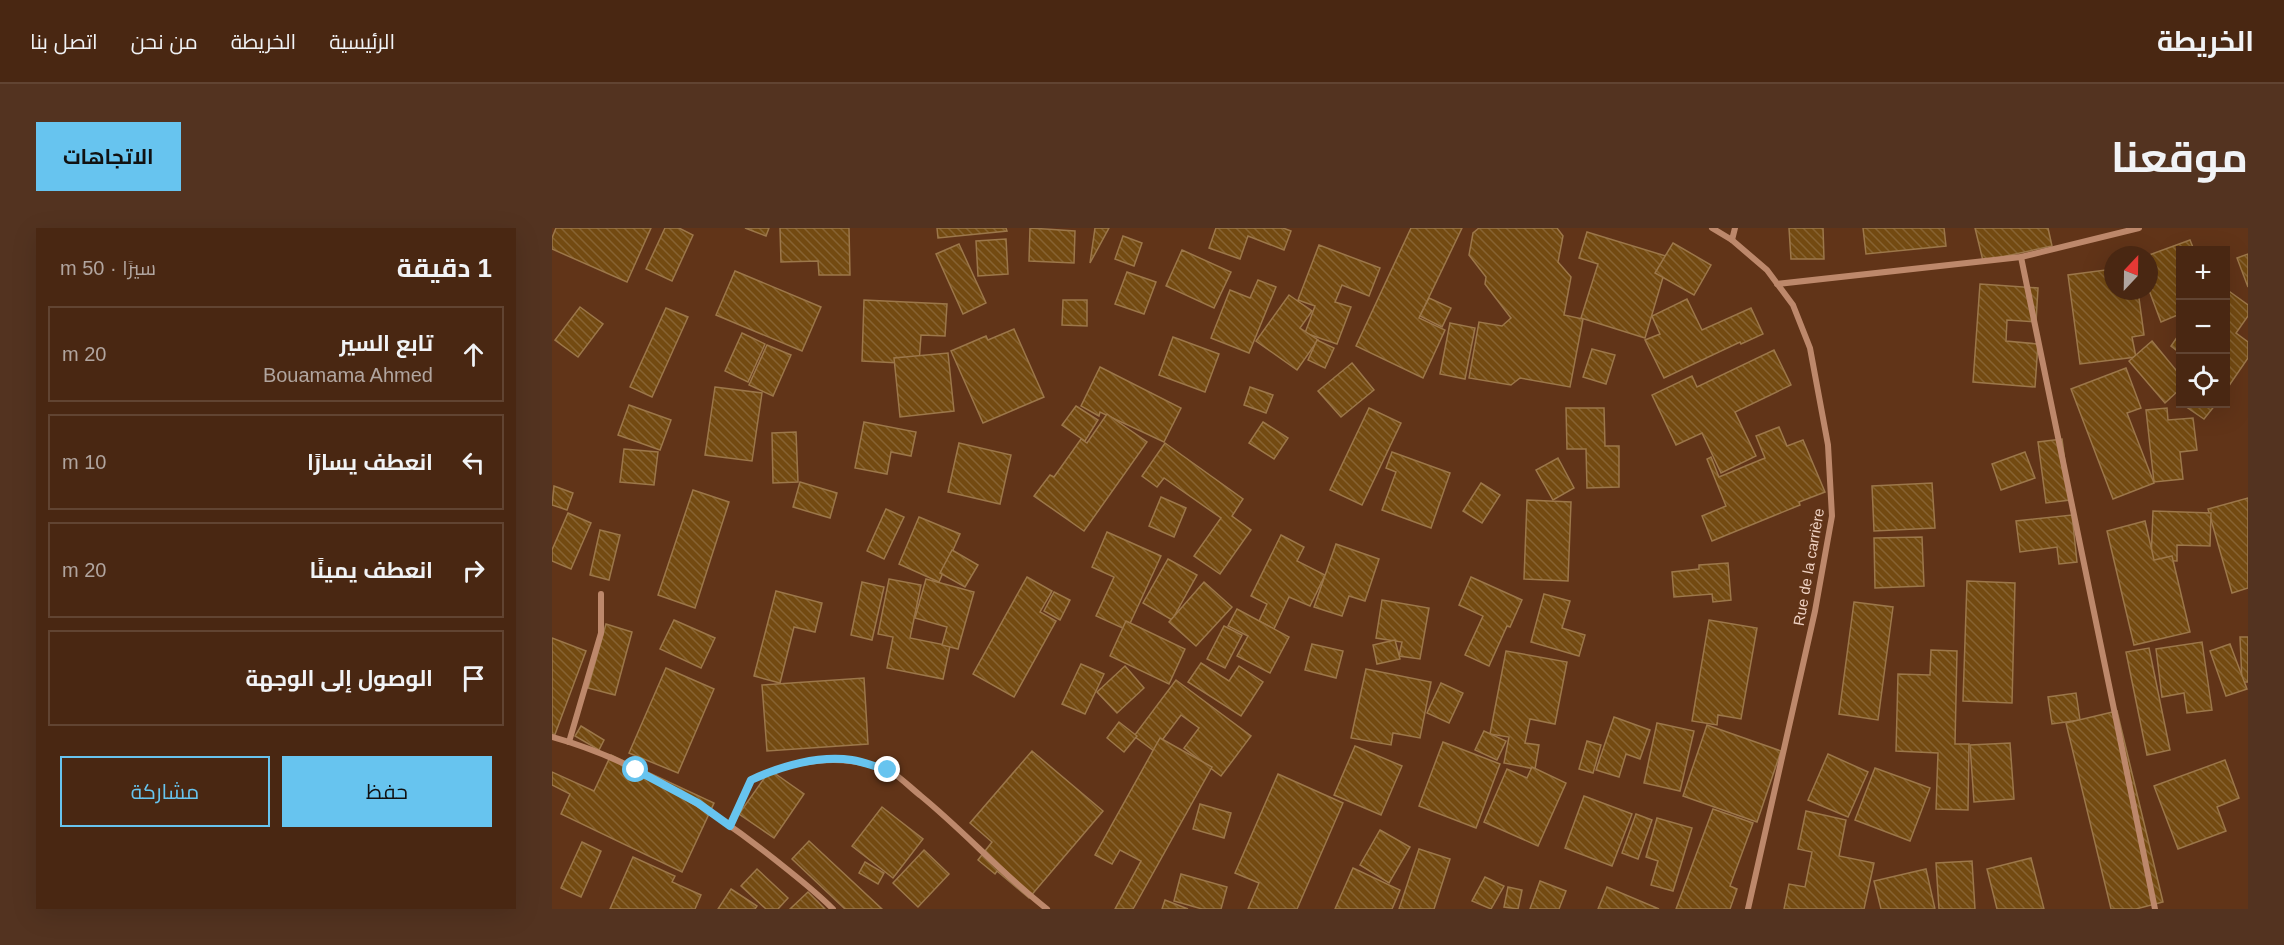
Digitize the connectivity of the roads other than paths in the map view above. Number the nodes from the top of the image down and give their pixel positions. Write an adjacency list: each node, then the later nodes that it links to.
1 (1712, 228): 4 (street, Rue de la carrière)
2 (1735, 228): 4 (street)
3 (2139, 228): 5 (street)
4 (1731, 240): 6 (street, Rue de la carrière)
5 (2021, 257): 6 (street); 14 (street)
6 (1777, 284): 13 (street, Rue de la carrière)
7 (601, 594): 9 (street)
8 (552, 737): 9 (street)
9 (569, 742): 10 (street)
10 (730, 826): 11 (street); 12 (street)
11 (833, 909)
12 (1047, 909)
13 (1748, 909)
14 (2155, 909)

